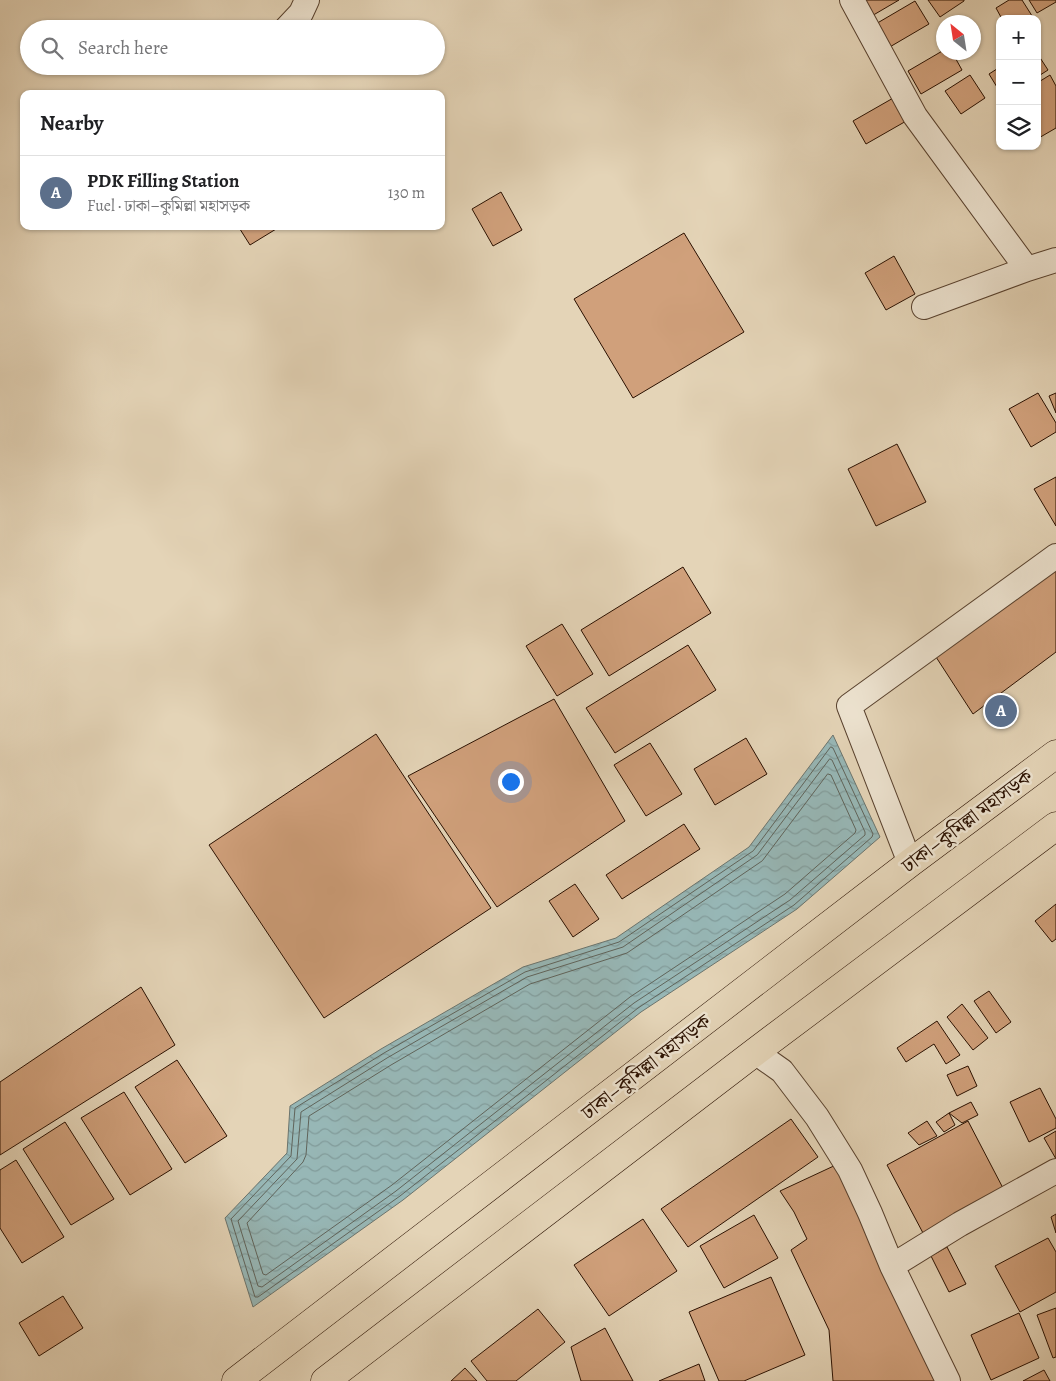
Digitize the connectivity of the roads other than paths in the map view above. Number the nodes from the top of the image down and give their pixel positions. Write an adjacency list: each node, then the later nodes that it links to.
1 (307, 0): 3 (street)
2 (852, 0): 5 (street)
3 (294, 20)
4 (1056, 260): 5 (street)
5 (1027, 269): 6 (street)
6 (924, 306)
7 (1056, 556): 10 (street)
8 (1056, 754): 10 (highway, ঢাকা–কুমিল্লা মহাসড়ক)
9 (1056, 826): 11 (highway)
10 (910, 863): 14 (highway, ঢাকা–কুমিল্লা মহাসড়ক)
11 (755, 1052): 13 (street); 15 (highway)
12 (1056, 1171): 13 (street)
13 (892, 1266): 18 (street)
14 (289, 1340): 16 (highway); 17 (highway, ঢাকা–কুমিল্লা মহাসড়ক)
15 (329, 1379)
16 (215, 1381)
17 (236, 1381)
18 (948, 1381)

